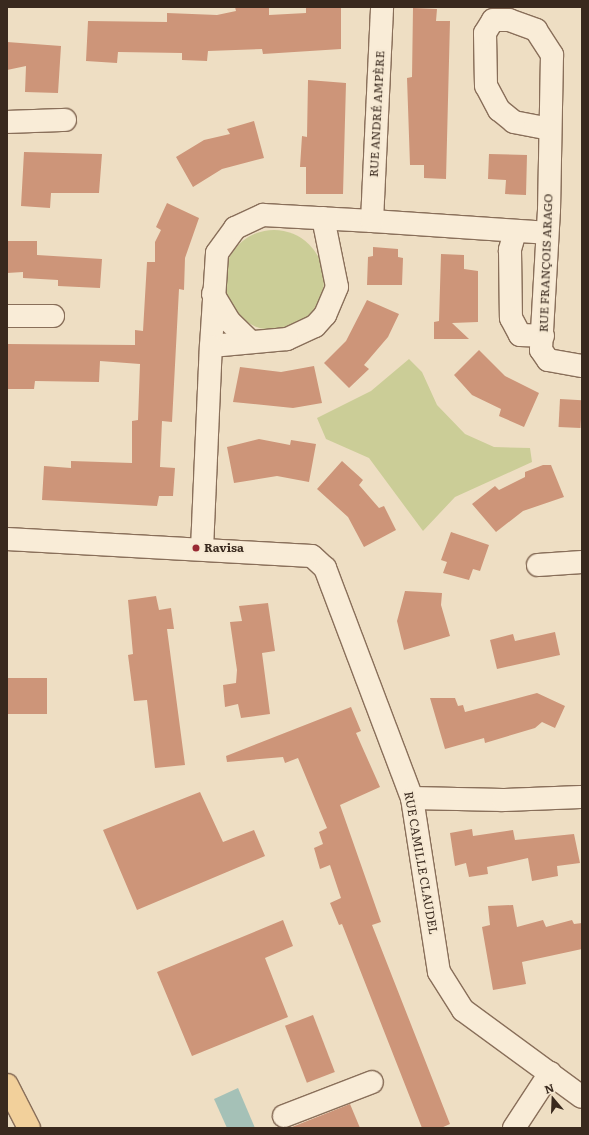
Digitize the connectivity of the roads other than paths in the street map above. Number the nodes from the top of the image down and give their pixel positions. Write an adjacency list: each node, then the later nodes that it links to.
1 (382, 7): 6 (street, RUE ANDRÉ AMPÈRE)
2 (65, 120): 3 (street)
3 (7, 122)
4 (550, 129): 4 (street, RUE FRANÇOIS ARAGO); 8 (street, RUE FRANÇOIS ARAGO)
5 (323, 218): 6 (street); 9 (street); 13 (street)
6 (372, 221): 7 (street)
7 (515, 232): 8 (street); 12 (street)
8 (546, 233): 12 (street, RUE FRANÇOIS ARAGO)
9 (213, 294): 13 (street); 14 (street)
10 (7, 316): 11 (street)
11 (53, 316)
12 (543, 336): 15 (street, RUE FRANÇOIS ARAGO)
13 (251, 342): 14 (street)
14 (211, 346): 17 (street)
15 (582, 366)
16 (7, 539): 17 (street)
17 (202, 549): 21 (street, RUE CAMILLE CLAUDEL)
18 (582, 562): 19 (street)
19 (538, 565)
20 (582, 797): 21 (street)
21 (412, 798): 22 (street, RUE CAMILLE CLAUDEL)
22 (550, 1073): 25 (street, RUE CAMILLE CLAUDEL); 28 (street)
23 (372, 1082): 26 (street)
24 (7, 1085): 27 (main road)
25 (582, 1096)
26 (284, 1116)
27 (29, 1128)
28 (514, 1128)

